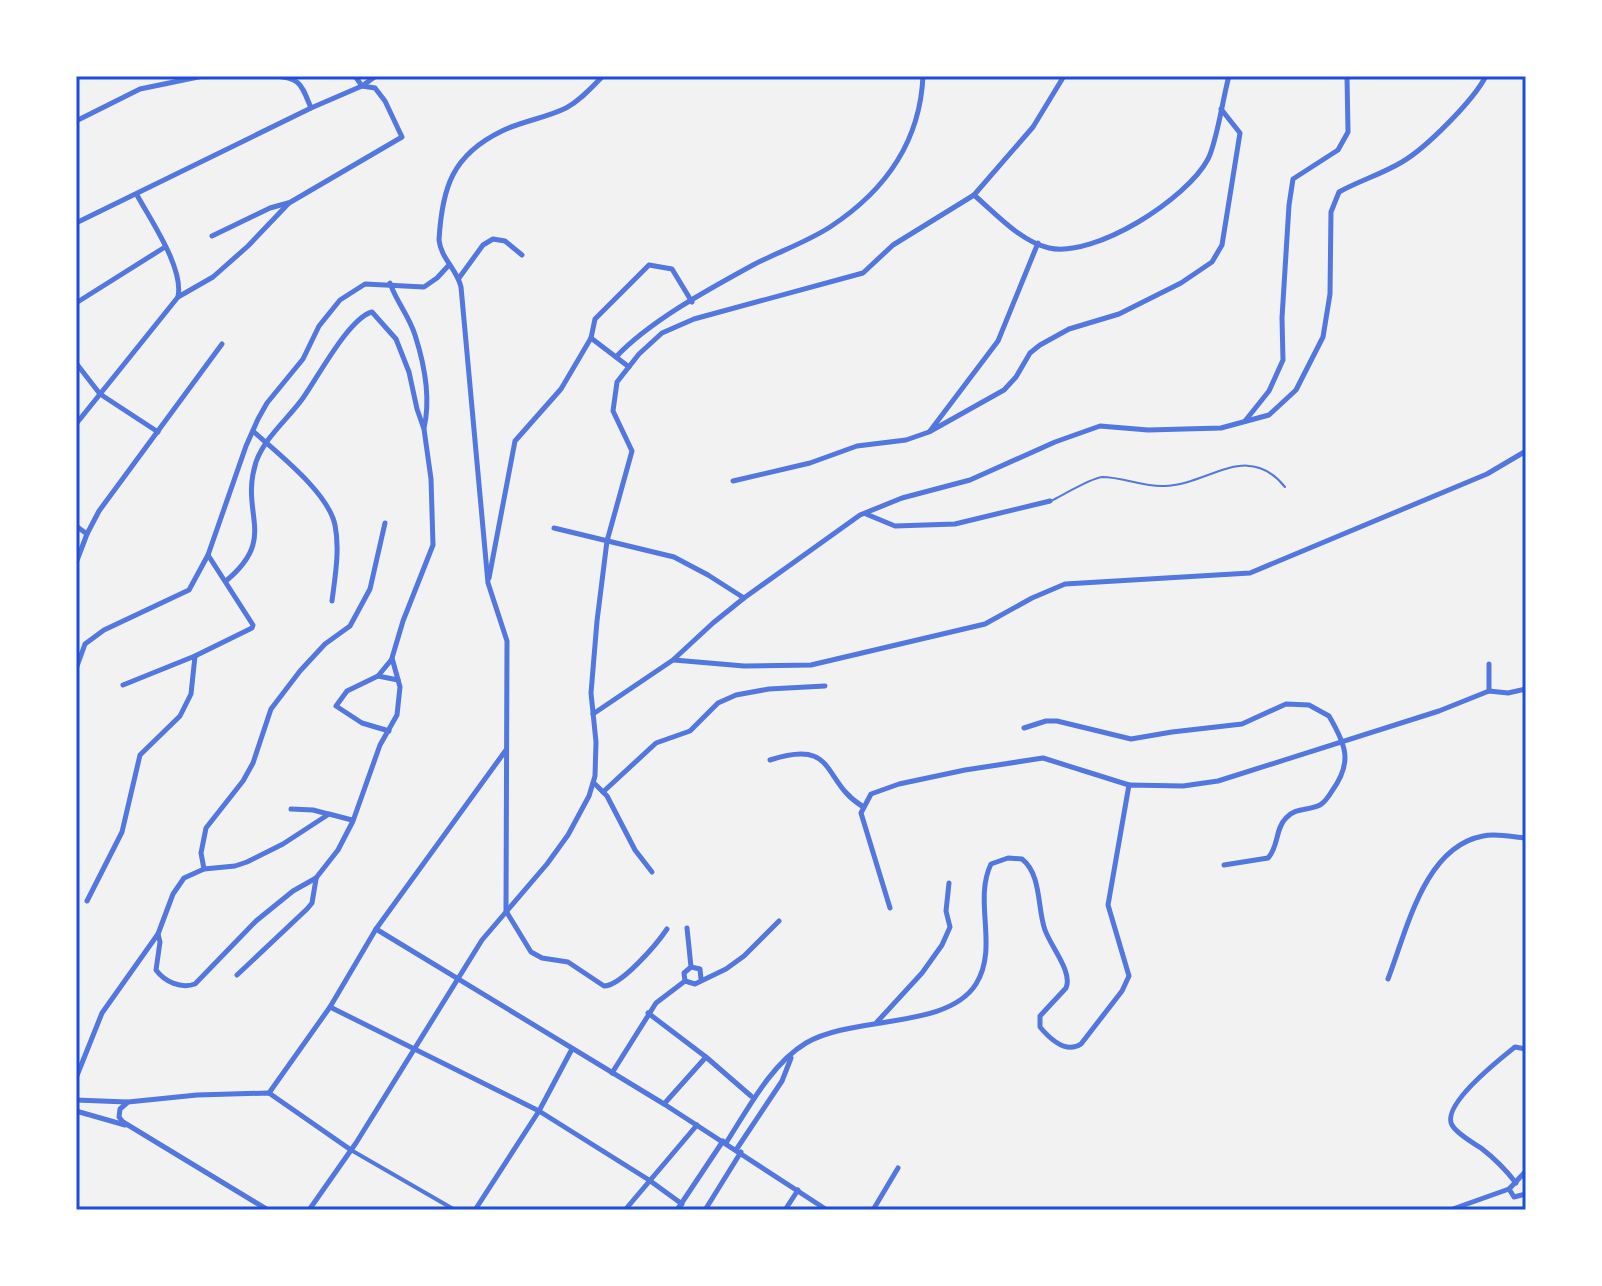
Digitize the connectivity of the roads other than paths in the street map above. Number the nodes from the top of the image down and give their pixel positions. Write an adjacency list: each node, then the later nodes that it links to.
1 (203, 76): 14 (street)
2 (274, 76): 12 (street)
3 (355, 76): 11 (street)
4 (376, 76): 11 (street)
5 (603, 76): 23 (street)
6 (923, 76): 27 (street)
7 (1064, 76): 16 (street)
8 (1229, 76): 13 (street)
9 (1347, 76): 35 (street)
10 (1486, 76): 35 (street)
11 (362, 86): 12 (street); 17 (street)
12 (311, 108): 15 (street)
13 (1221, 109): 20 (street); 40 (street)
14 (76, 121)
15 (137, 195): 18 (street); 21 (street)
16 (974, 195): 20 (street); 33 (street)
17 (289, 203): 19 (street); 26 (street)
18 (76, 223)
19 (212, 236)
20 (1038, 243): 40 (street)
21 (165, 247): 26 (street); 28 (street)
22 (522, 255): 24 (street)
23 (449, 265): 24 (street); 25 (street)
24 (459, 278): 55 (street)
25 (390, 283): 37 (street); 38 (street)
26 (178, 297): 34 (street)
27 (692, 302): 29 (street); 31 (street)
28 (76, 303)
29 (591, 338): 31 (street); 55 (street)
30 (222, 344): 39 (street)
31 (616, 357): 33 (street)
32 (76, 363): 34 (street)
33 (629, 367): 51 (street)
34 (100, 394): 36 (street); 39 (street)
35 (1244, 421): 46 (street)
36 (76, 424)
37 (424, 429): 41 (street); 59 (street)
38 (252, 431): 41 (street); 52 (street)
39 (158, 432): 50 (street)
40 (929, 432): 43 (street)
41 (266, 443): 54 (street); 57 (street)
42 (1526, 451): 60 (street)
43 (733, 481)
44 (1285, 487): 45 (lane)
45 (1050, 501): 46 (street)
46 (865, 513): 56 (street)
47 (385, 523): 84 (street)
48 (76, 526): 50 (street)
49 (554, 528): 51 (street)
50 (87, 534): 53 (street)
51 (607, 541): 56 (street); 69 (street)
52 (208, 555): 54 (street); 62 (street)
53 (76, 563)
54 (226, 581): 58 (street)
55 (488, 583): 73 (street)
56 (744, 598): 60 (street)
57 (332, 601)
58 (195, 656): 65 (street); 88 (street)
59 (392, 658): 63 (street); 64 (street)
60 (673, 660): 69 (street)
61 (1489, 664): 68 (street)
62 (76, 669)
63 (378, 676): 64 (street); 71 (street)
64 (398, 680): 71 (street)
65 (123, 685)
66 (825, 686): 77 (street)
67 (1526, 689): 68 (street)
68 (1489, 691): 72 (street)
69 (593, 715): 75 (street)
70 (1024, 728): 72 (street)
71 (389, 731): 81 (street)
72 (1341, 741): 76 (street); 83 (street)
73 (507, 749): 90 (street); 93 (street)
74 (770, 760): 78 (street)
75 (593, 783): 77 (street); 90 (street)
76 (1129, 785): 78 (street); 104 (street)
77 (603, 792): 85 (street)
78 (862, 806): 89 (street)
79 (291, 809): 80 (street)
80 (329, 814): 81 (street); 84 (street)
81 (353, 821): 86 (street)
82 (1526, 838): 99 (street)
83 (1224, 865)
84 (204, 869): 95 (street)
85 (652, 872)
86 (316, 878): 95 (street); 97 (street)
87 (949, 883): 104 (street)
88 (87, 901)
89 (890, 908)
90 (506, 911): 94 (street); 98 (street)
91 (779, 921): 100 (street)
92 (687, 928): 96 (street)
93 (376, 929): 98 (street); 102 (street)
94 (667, 929)
95 (158, 934): 111 (street)
96 (691, 967): 100 (street); 101 (street)
97 (237, 975)
98 (456, 979): 105 (street); 106 (street)
99 (1388, 979)
100 (701, 980): 101 (street)
101 (685, 981): 103 (street)
102 (330, 1007): 105 (street); 112 (street)
103 (648, 1013): 109 (street); 110 (street)
104 (877, 1022): 108 (street)
105 (415, 1049): 118 (street); 122 (street)
106 (572, 1049): 110 (street); 118 (street)
107 (1526, 1049): 127 (street)
108 (793, 1053): 121 (street); 123 (street)
109 (706, 1057): 113 (street); 116 (street)
110 (612, 1073): 116 (street)
111 (76, 1078)
112 (269, 1093): 115 (street); 122 (street)
113 (751, 1096)
114 (76, 1100): 115 (street)
115 (128, 1102): 120 (street)
116 (664, 1104): 119 (street)
117 (76, 1111): 120 (street)
118 (539, 1111): 126 (street); 135 (street)
119 (697, 1125): 121 (street); 126 (street)
120 (130, 1127): 132 (street)
121 (724, 1142): 123 (street); 131 (street)
122 (351, 1150): 133 (street); 134 (street)
123 (738, 1151): 129 (street); 137 (street)
124 (898, 1168): 140 (street)
125 (1526, 1171): 127 (street)
126 (649, 1180): 131 (street); 136 (street)
127 (1516, 1183): 128 (street)
128 (1509, 1189): 130 (street); 141 (street)
129 (798, 1190): 138 (street); 139 (street)
130 (1526, 1194)
131 (679, 1207)
132 (268, 1210)
133 (309, 1210)
134 (455, 1210)
135 (475, 1210)
136 (625, 1210)
137 (705, 1210)
138 (785, 1210)
139 (827, 1210)
140 (873, 1210)
141 (1450, 1210)

